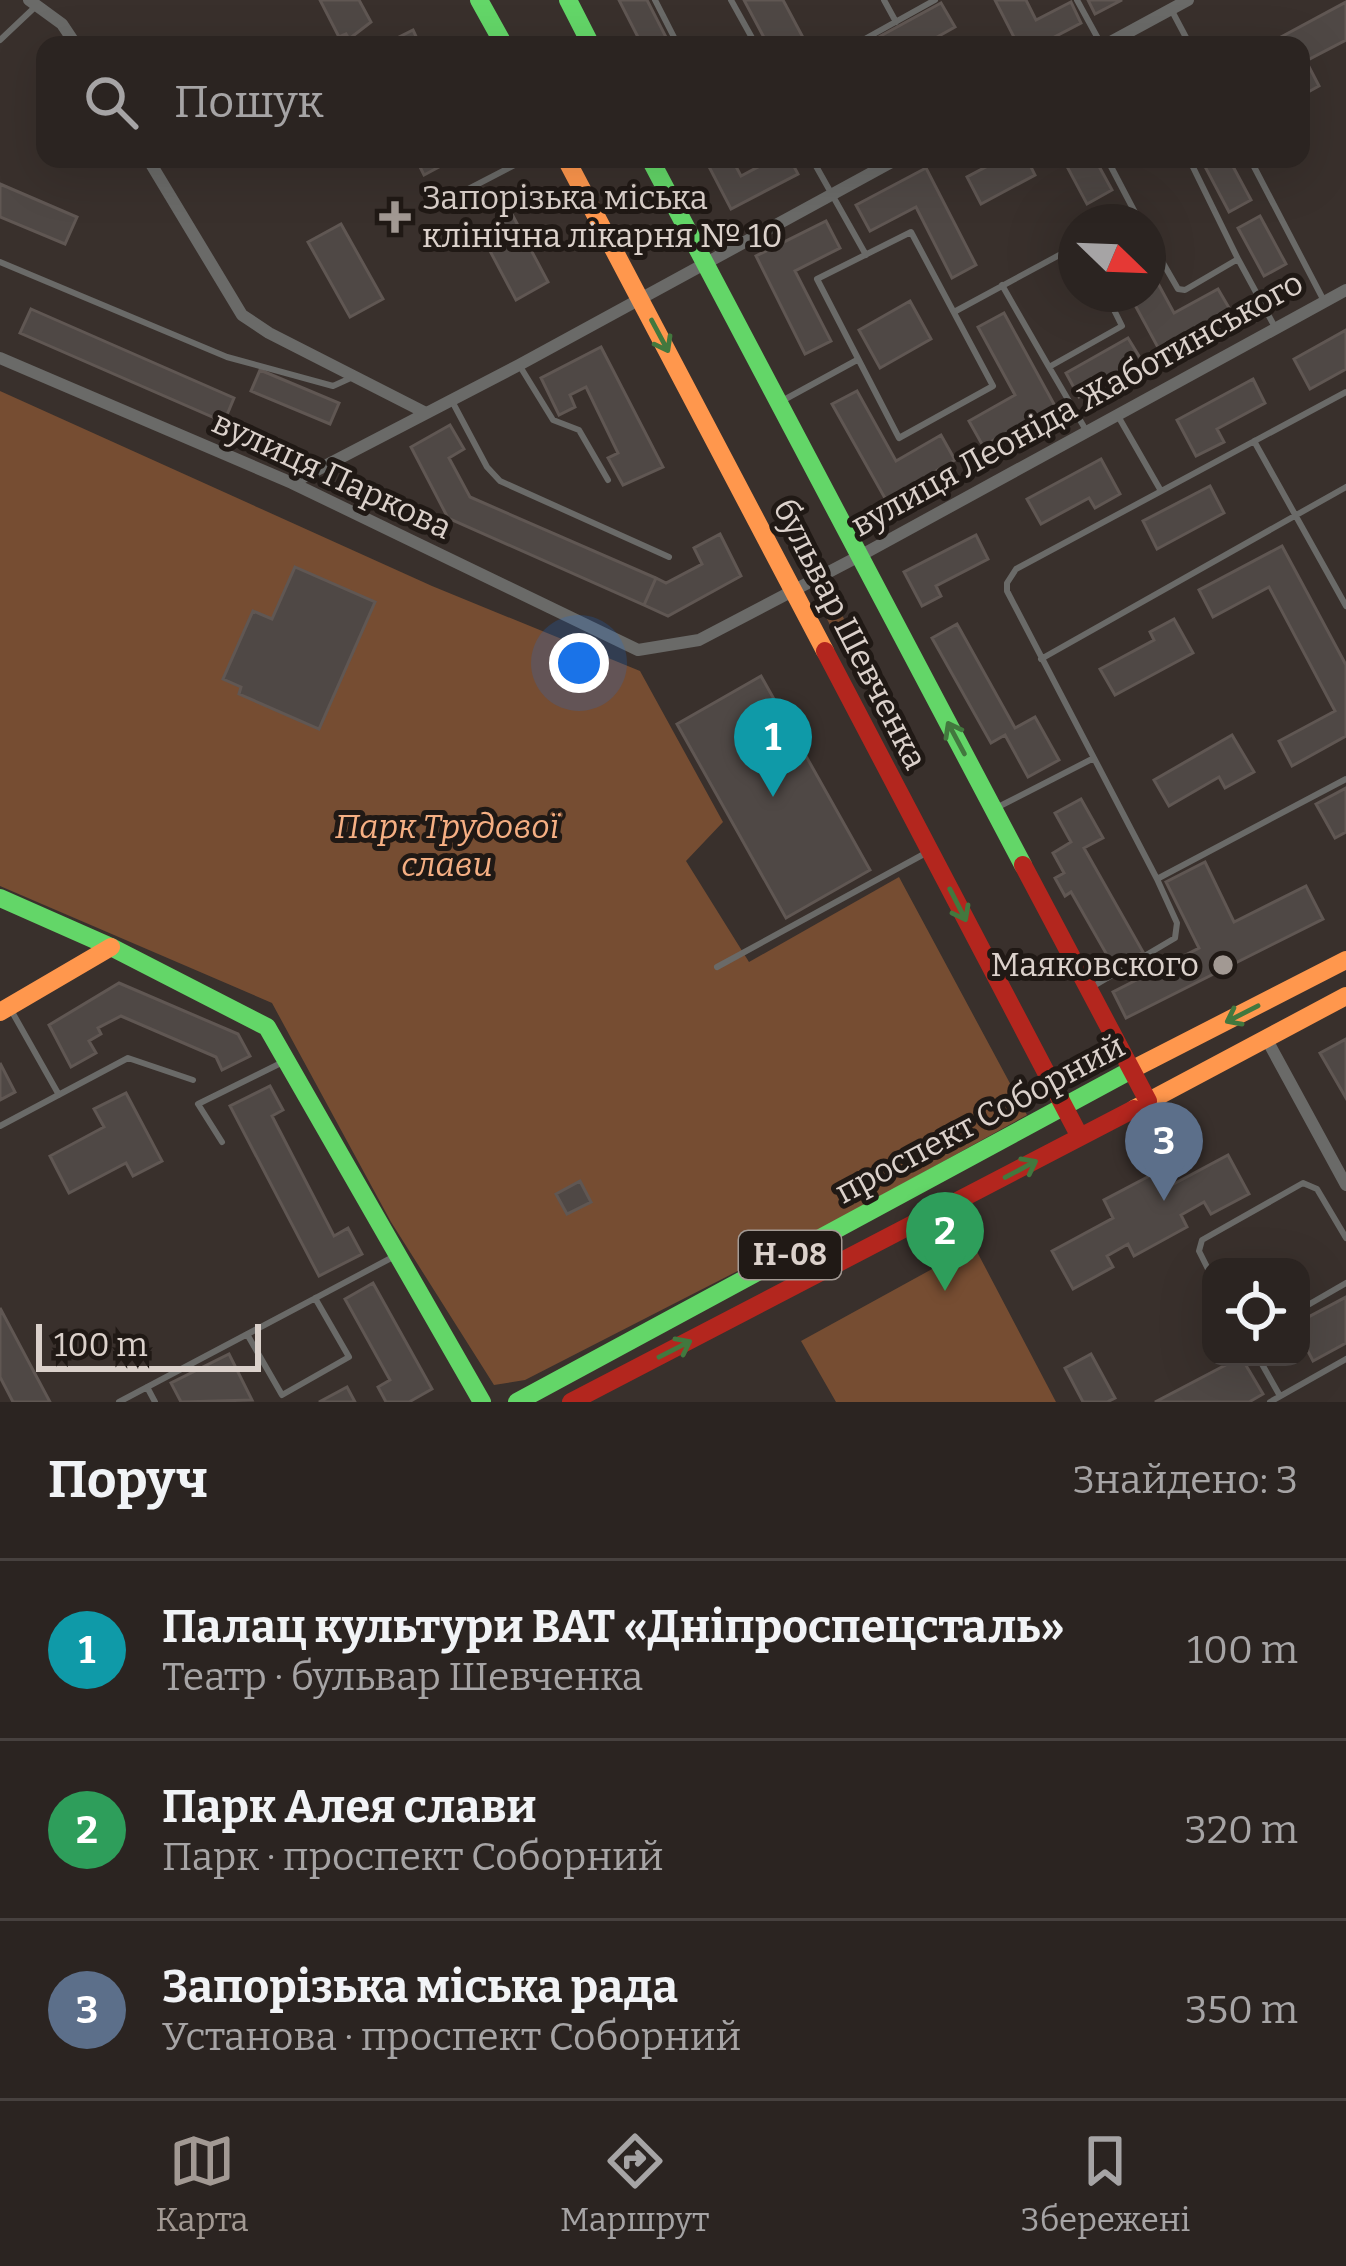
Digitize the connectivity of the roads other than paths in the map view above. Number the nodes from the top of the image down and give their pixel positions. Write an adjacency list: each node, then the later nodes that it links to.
1 (479, 0): 13 (street)
2 (568, 0): 14 (street)
3 (655, 0): 15 (lane)
4 (731, 0): 16 (lane)
5 (884, 0): 11 (lane)
6 (935, 0): 11 (lane)
7 (1077, 0): 18 (lane)
8 (1188, 0): 10 (street)
9 (37, 2): 12 (street); 21 (lane)
10 (1171, 9): 19 (street); 20 (lane)
11 (896, 22): 17 (lane)
12 (70, 36)
13 (499, 36)
14 (586, 36)
15 (673, 36)
16 (751, 36)
17 (870, 36)
18 (1098, 36)
19 (1120, 36)
20 (1185, 36)
21 (0, 40)
22 (153, 168): 51 (street)
23 (509, 168): 32 (lane)
24 (571, 168): 42 (street, бульвар Шевченка)
25 (655, 168): 38 (street, бульвар Шевченка)
26 (817, 168): 31 (lane)
27 (881, 168): 31 (street)
28 (1112, 168): 33 (lane)
29 (1193, 168): 36 (lane)
30 (1255, 168): 43 (lane)
31 (833, 194): 34 (lane); 38 (street)
32 (451, 198)
33 (1131, 204)
34 (866, 255): 44 (lane); 48 (lane)
35 (1058, 255): 40 (lane)
36 (1238, 259): 39 (lane); 46 (lane)
37 (0, 262): 51 (lane)
38 (705, 265): 42 (street); 54 (street, бульвар Шевченка)
39 (1166, 268)
40 (1002, 285): 44 (lane); 50 (lane)
41 (1346, 290): 43 (street, вулиця Леоніда Жаботинського)
42 (641, 299): 49 (street); 66 (street, бульвар Шевченка, one-way to 66)
43 (1325, 302): 46 (street, вулиця Леоніда Жаботинського)
44 (953, 312): 48 (lane)
45 (1115, 312): 50 (lane)
46 (1276, 329): 56 (street, вулиця Леоніда Жаботинського)
47 (0, 358): 60 (street, вулиця Паркова)
48 (856, 360): 54 (lane)
49 (519, 365): 53 (street); 59 (lane)
50 (1049, 367): 57 (lane)
51 (357, 375): 55 (street)
52 (1346, 392): 58 (lane)
53 (452, 400): 55 (street); 64 (lane)
54 (777, 403): 65 (street, бульвар Шевченка)
55 (426, 413): 60 (street)
56 (1118, 416): 57 (street, вулиця Леоніда Жаботинського); 62 (lane)
57 (1087, 432): 65 (street, вулиця Леоніда Жаботинського)
58 (1254, 441): 62 (lane); 63 (lane)
59 (608, 480)
60 (292, 483): 68 (street, вулиця Паркова)
61 (1346, 487): 63 (lane)
62 (1161, 491): 69 (lane)
63 (1295, 514): 67 (lane); 69 (lane)
64 (669, 557)
65 (859, 557): 66 (street, вулиця Леоніда Жаботинського); 72 (street, бульвар Шевченка, one-way to 65)
66 (793, 591): 68 (street, вулиця Леоніда Жаботинського); 73 (street, бульвар Шевченка)
67 (1346, 606)
68 (638, 650)
69 (1041, 659): 70 (lane)
70 (1092, 759): 72 (lane); 74 (lane)
71 (1346, 779): 74 (lane)
72 (994, 809): 79 (street, бульвар Шевченка)
73 (929, 851): 78 (lane); 88 (street, бульвар Шевченка, one-way to 88)
74 (1157, 879): 79 (lane)
75 (0, 898): 76 (street)
76 (111, 947): 81 (street); 83 (street)
77 (1346, 960): 84 (street, проспект Соборний / Н-08, one-way to 84)
78 (717, 968)
79 (1089, 988): 84 (street, бульвар Шевченка)
80 (1346, 996): 82 (street, проспект Соборний / Н-08)
81 (5, 1010): 86 (lane)
82 (1266, 1038): 87 (street, проспект Соборний / Н-08); 92 (street)
83 (286, 1060): 91 (lane); 94 (street)
84 (1132, 1072): 87 (street, бульвар Шевченка); 88 (street, проспект Соборний / Н-08)
85 (193, 1080): 86 (lane)
86 (58, 1095): 89 (lane)
87 (1148, 1101): 90 (street, проспект Соборний / Н-08)
88 (1062, 1105): 90 (street, бульвар Шевченка); 107 (street, проспект Соборний / Н-08)
89 (0, 1126)
90 (1080, 1137): 108 (street, проспект Соборний / Н-08, one-way to 90)
91 (222, 1142)
92 (1345, 1181)
93 (1346, 1238): 95 (lane)
94 (396, 1256): 97 (lane); 106 (street)
95 (1202, 1258)
96 (1346, 1283): 98 (lane)
97 (315, 1298): 99 (lane); 99 (lane)
98 (1310, 1304)
99 (247, 1334): 102 (lane)
100 (1346, 1359): 103 (lane)
101 (1263, 1366): 103 (lane)
102 (147, 1387): 104 (lane); 105 (lane)
103 (1280, 1396): 109 (lane)
104 (119, 1402)
105 (154, 1402)
106 (482, 1402)
107 (517, 1402)
108 (571, 1402)
109 (1270, 1402)

